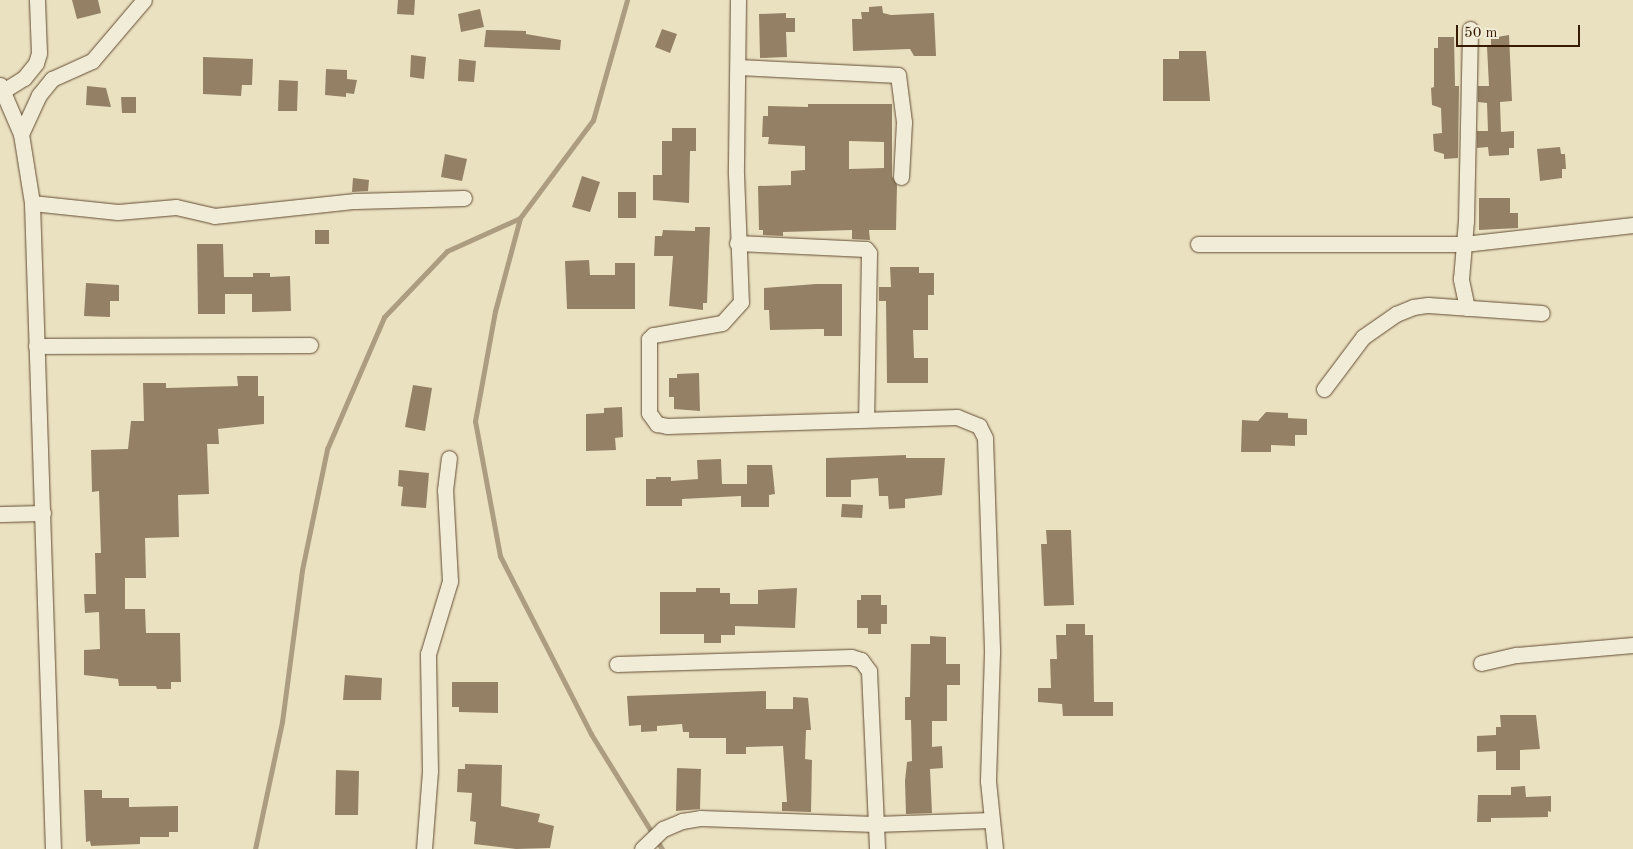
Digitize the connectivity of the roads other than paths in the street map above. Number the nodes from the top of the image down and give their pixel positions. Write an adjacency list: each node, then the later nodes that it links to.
1 (37, 0): 6 (street)
2 (144, 0): 7 (street)
3 (738, 0): 5 (street)
4 (1470, 29): 14 (street)
5 (738, 67): 8 (street); 12 (street)
6 (1, 88): 7 (street)
7 (21, 134): 10 (street)
8 (901, 177)
9 (464, 198): 10 (street)
10 (32, 203): 18 (street)
11 (1633, 225): 14 (street)
12 (737, 243): 20 (street); 20 (street)
13 (1198, 244): 14 (street)
14 (1464, 244): 15 (street)
15 (1467, 308): 16 (street); 19 (street)
16 (1542, 313)
17 (310, 345): 18 (street)
18 (36, 346): 22 (street)
19 (1324, 389)
20 (866, 417): 27 (street)
21 (449, 458): 30 (street)
22 (43, 513): 23 (street); 29 (street)
23 (0, 514)
24 (1633, 645): 25 (street)
25 (1481, 663)
26 (617, 664): 28 (street)
27 (991, 820): 28 (street); 33 (street)
28 (875, 824): 31 (street); 32 (street)
29 (53, 849)
30 (424, 849)
31 (642, 849)
32 (877, 849)
33 (995, 849)

